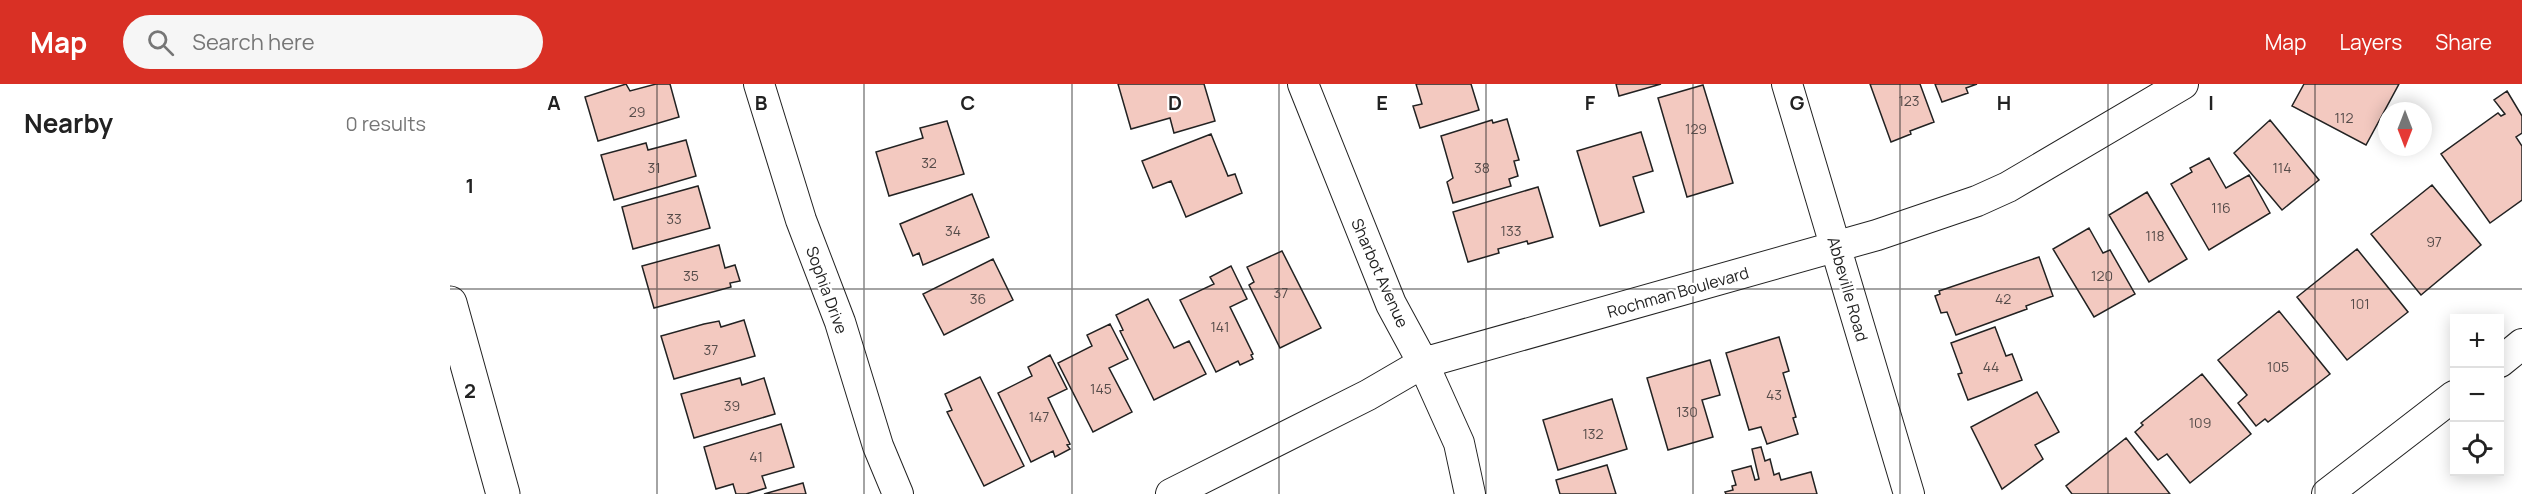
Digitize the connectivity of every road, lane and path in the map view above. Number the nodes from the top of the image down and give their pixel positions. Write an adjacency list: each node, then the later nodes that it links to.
1 (759, 84): 12 (street, Sophia Drive)
2 (1303, 84): 9 (street, Sharbot Avenue)
3 (1787, 84): 5 (street, Abbeville Road)
4 (2183, 84): 5 (street, Rochman Boulevard)
5 (1836, 248): 9 (street, Rochman Boulevard); 15 (street, Abbeville Road)
6 (450, 303): 11 (main road)
7 (2522, 344): 8 (street)
8 (2504, 358)
9 (1423, 363): 13 (street, Rochman Boulevard); 14 (street, Sharbot Avenue)
10 (2450, 399): 16 (street)
11 (502, 494)
12 (898, 494)
13 (1171, 494)
14 (1470, 494)
15 (1909, 494)
16 (2327, 494)

